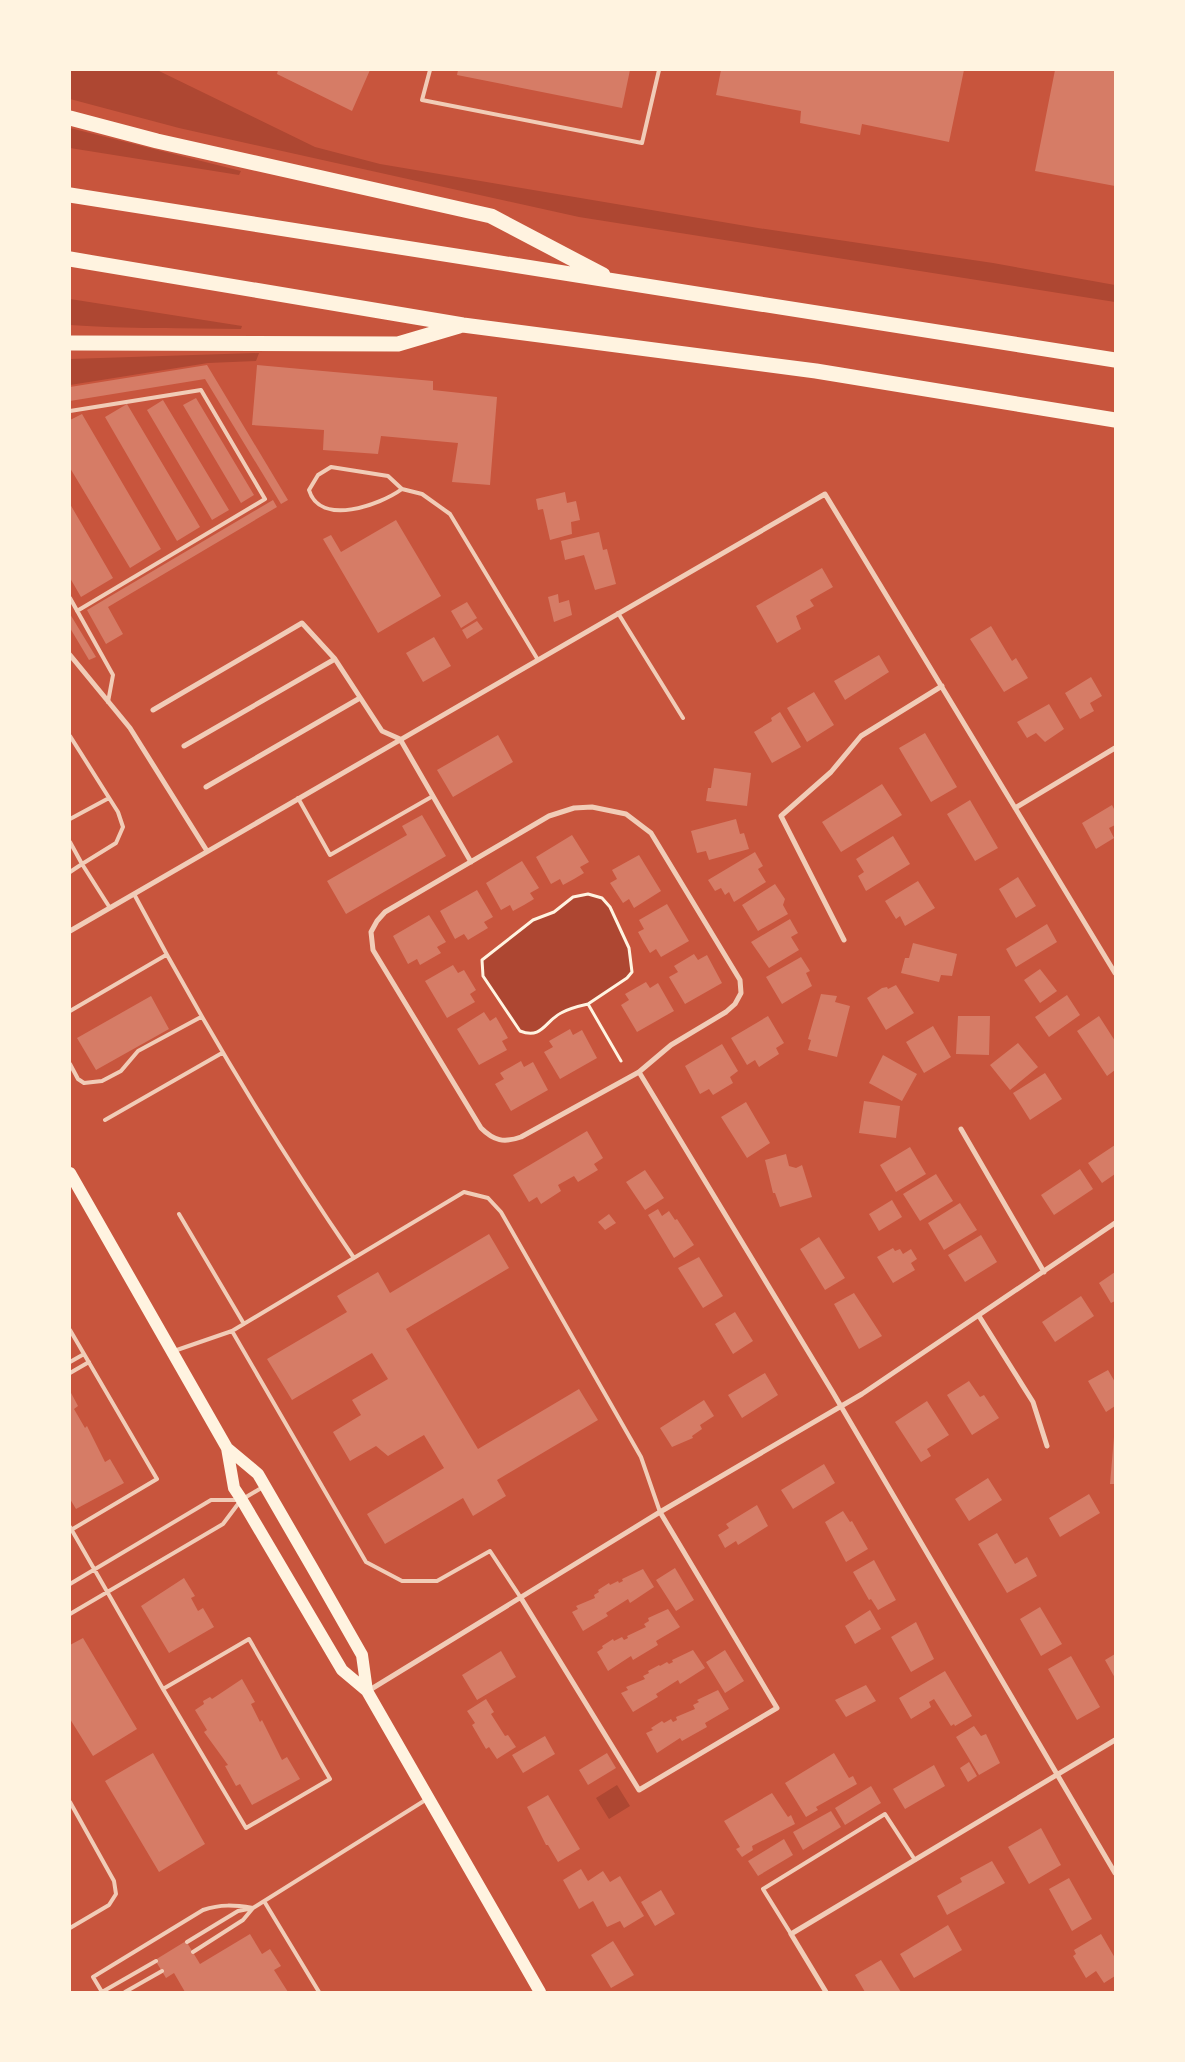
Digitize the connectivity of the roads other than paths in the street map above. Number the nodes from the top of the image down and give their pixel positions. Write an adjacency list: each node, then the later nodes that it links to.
1 (430, 70): 2 (lane)
2 (659, 70)
3 (70, 118): 6 (highway)
4 (70, 195): 6 (highway)
5 (70, 260): 7 (highway)
6 (616, 282): 9 (highway)
7 (463, 325): 8 (highway); 11 (highway)
8 (70, 343)
9 (1115, 360)
10 (70, 411): 14 (lane)
11 (1115, 420)
12 (402, 489): 12 (lane); 18 (lane)
13 (70, 598): 14 (lane)
14 (77, 611): 21 (lane)
15 (618, 613): 18 (street); 19 (street); 23 (lane)
16 (70, 655): 21 (street)
17 (335, 659): 20 (street); 22 (street); 26 (street)
18 (538, 660): 25 (street)
19 (942, 686): 32 (street); 42 (street)
20 (360, 698): 25 (street); 28 (street)
21 (108, 702): 35 (street)
22 (154, 710)
23 (683, 718)
24 (70, 736): 30 (lane)
25 (400, 739): 29 (street); 31 (street)
26 (184, 746)
27 (1115, 748): 32 (street)
28 (206, 787)
29 (432, 796): 31 (lane); 36 (street)
30 (110, 798): 33 (lane); 37 (lane)
31 (298, 798): 35 (street)
32 (1015, 808): 44 (street)
33 (70, 820)
34 (70, 842): 37 (lane)
35 (207, 851): 39 (street)
36 (471, 862): 49 (street); 49 (street)
37 (82, 864): 38 (lane); 40 (lane)
38 (70, 872)
39 (134, 894): 40 (street); 43 (lane)
40 (110, 908): 41 (street)
41 (70, 931)
42 (844, 940)
43 (166, 955): 45 (lane); 46 (lane)
44 (1114, 970)
45 (70, 1011)
46 (201, 1017): 47 (lane); 48 (lane)
47 (222, 1053): 50 (lane); 55 (lane)
48 (70, 1064)
49 (639, 1072): 66 (street)
50 (105, 1120)
51 (961, 1128): 56 (street)
52 (70, 1173): 61 (main road)
53 (179, 1214): 58 (lane)
54 (1115, 1223): 56 (street)
55 (354, 1258): 58 (lane); 71 (lane)
56 (1044, 1272): 57 (street)
57 (979, 1316): 66 (street); 67 (street)
58 (244, 1324): 60 (lane)
59 (70, 1330): 62 (lane)
60 (232, 1331): 61 (lane); 76 (lane)
61 (172, 1352): 68 (main road)
62 (84, 1354): 63 (lane); 64 (lane)
63 (70, 1362)
64 (89, 1362): 65 (lane); 72 (lane)
65 (70, 1373)
66 (841, 1406): 71 (street); 81 (street)
67 (1047, 1446)
68 (227, 1448): 69 (main road); 70 (main road)
69 (265, 1486): 70 (lane); 79 (main road)
70 (241, 1500): 73 (lane); 75 (lane); 79 (main road)
71 (660, 1512): 76 (street); 76 (street)
72 (71, 1528): 73 (lane)
73 (94, 1570): 74 (lane); 75 (lane)
74 (70, 1584)
75 (106, 1592): 77 (lane); 78 (lane)
76 (521, 1598): 79 (street)
77 (70, 1614)
78 (162, 1688): 78 (lane)
79 (367, 1691): 82 (main road)
80 (1115, 1740): 81 (street)
81 (1057, 1775): 84 (street); 85 (street)
82 (430, 1798): 86 (lane); 97 (main road)
83 (70, 1802): 88 (lane)
84 (916, 1860): 89 (street); 89 (lane)
85 (1115, 1873)
86 (264, 1901): 87 (lane); 96 (lane)
87 (253, 1908): 90 (lane); 91 (lane); 94 (lane)
88 (70, 1928)
89 (791, 1934): 98 (street)
90 (187, 1942)
91 (193, 1952)
92 (156, 1961): 94 (lane)
93 (162, 1970): 95 (lane)
94 (102, 1992)
95 (125, 1992)
96 (319, 1992)
97 (540, 1992)
98 (826, 1992)

